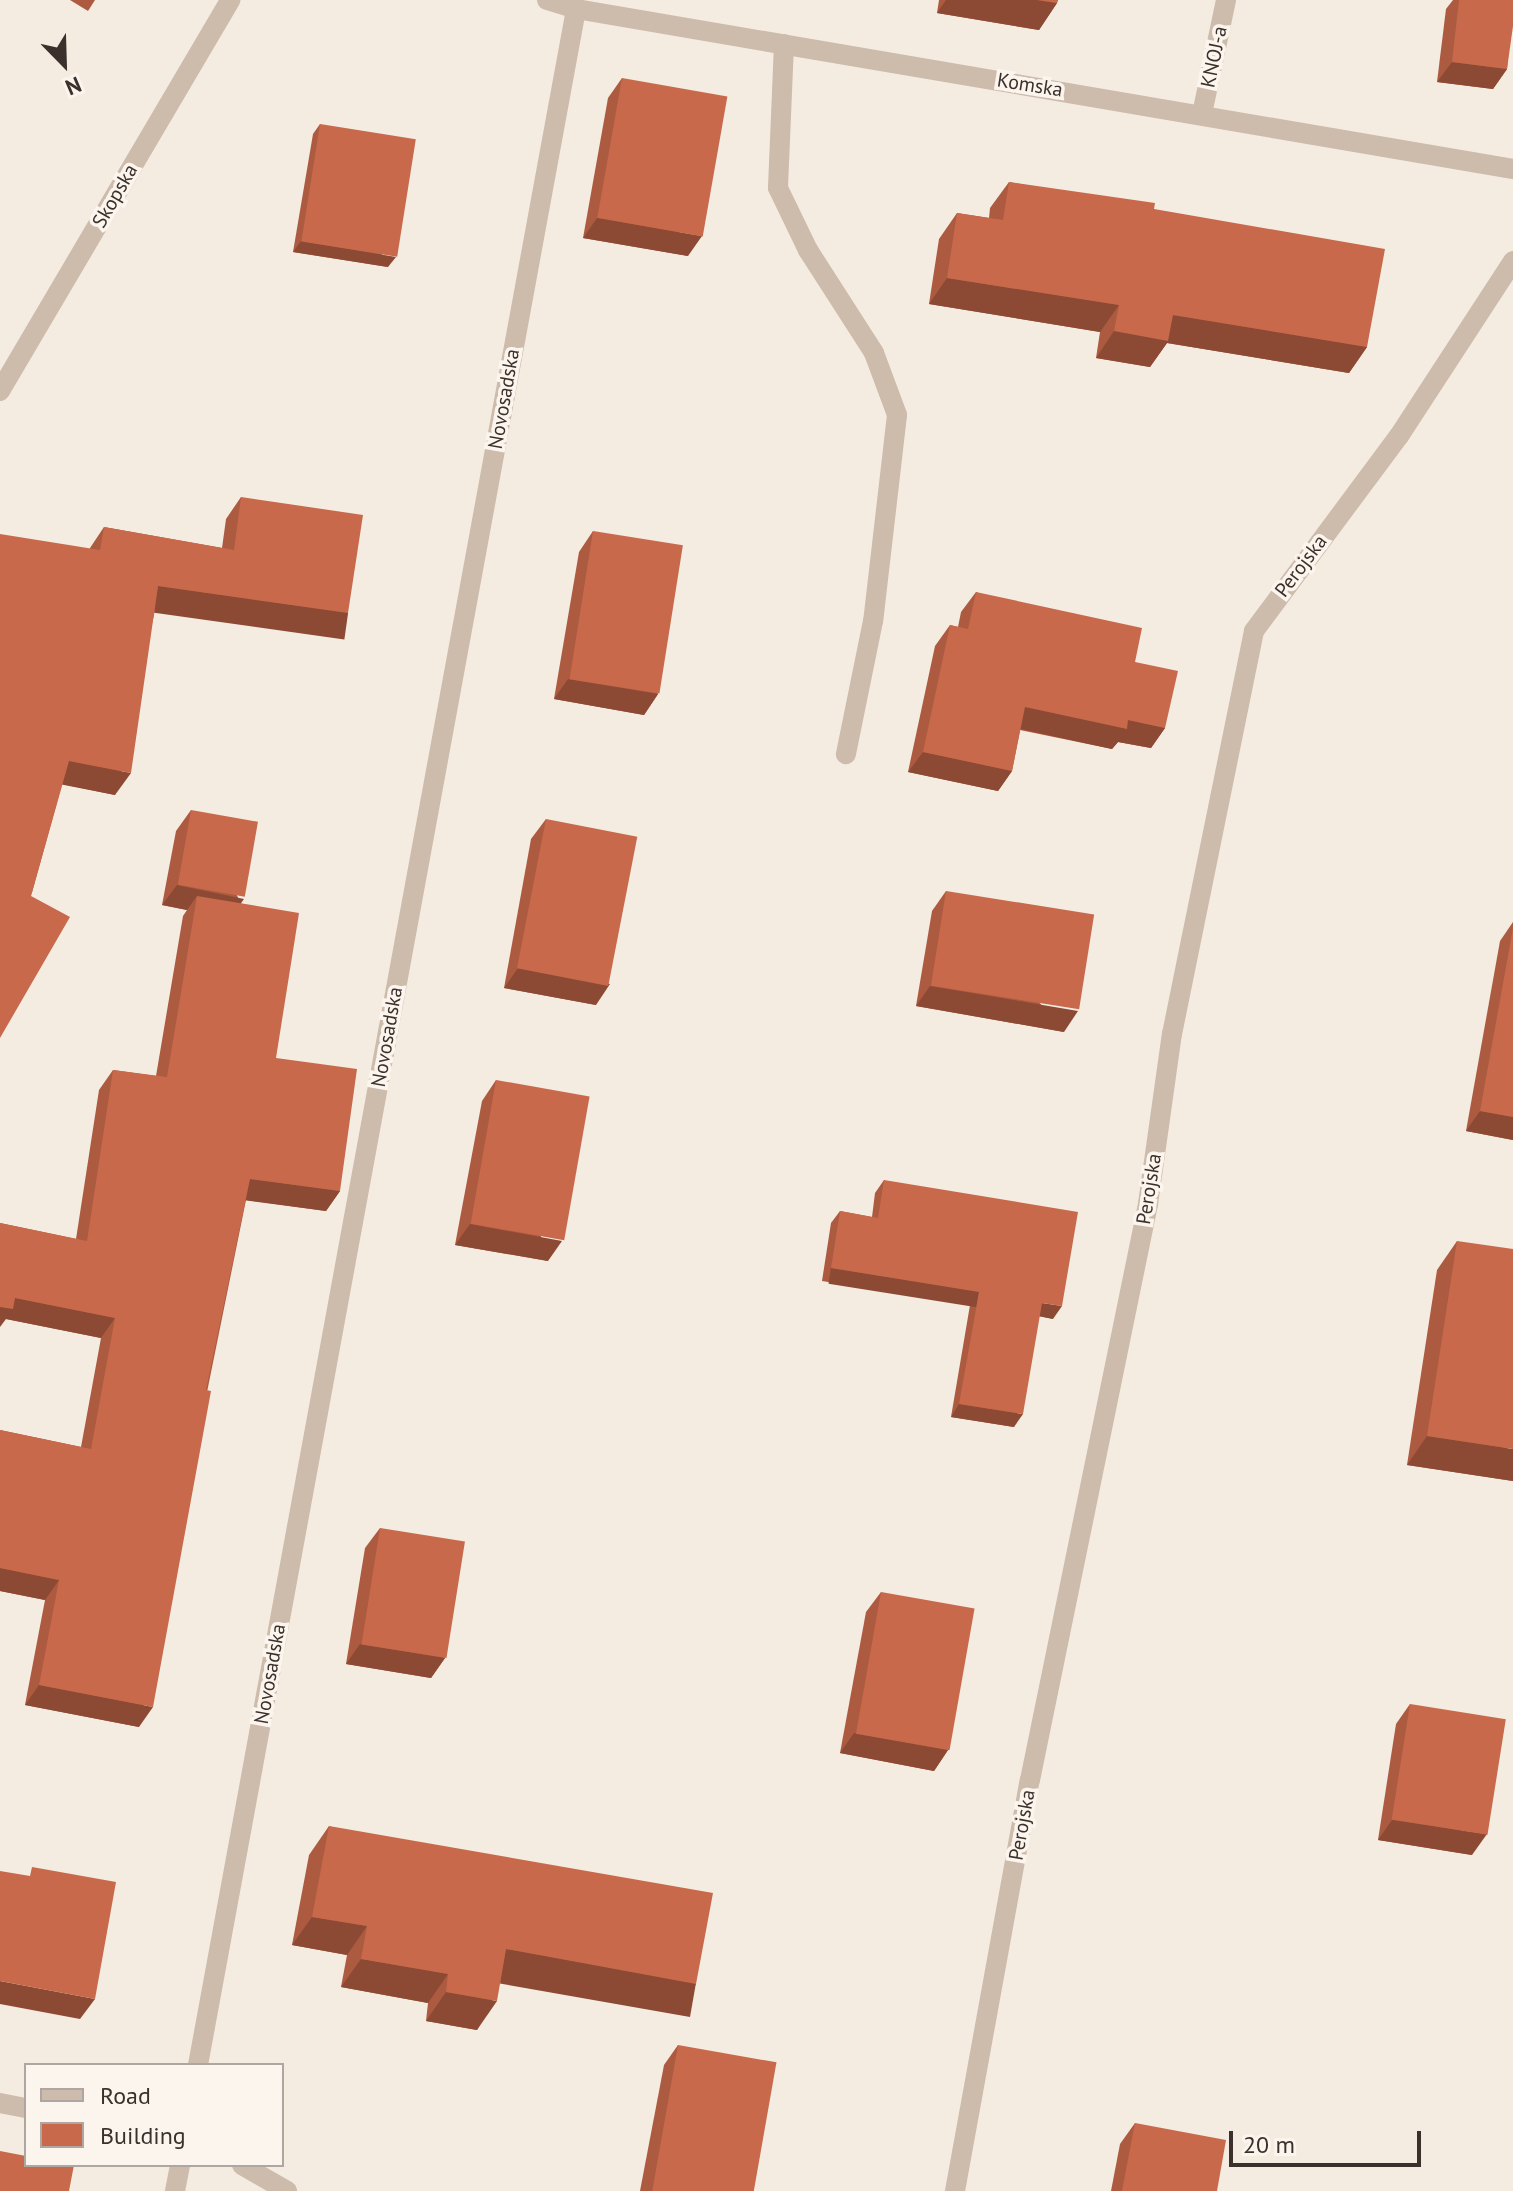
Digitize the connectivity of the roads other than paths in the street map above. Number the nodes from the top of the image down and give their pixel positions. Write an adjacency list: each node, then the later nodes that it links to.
1 (230, 0): 9 (street, Skopska)
2 (547, 0): 4 (street, Komska)
3 (1226, 0): 6 (street, KNOJ-a)
4 (576, 9): 5 (street, Komska); 11 (street, Novosadska)
5 (784, 44): 6 (street, Komska); 10 (street)
6 (1202, 114): 7 (street, Komska)
7 (1513, 169)
8 (1513, 261): 18 (street, Perojska)
9 (0, 391)
10 (846, 754)
11 (198, 2063)
12 (0, 2103): 13 (street)
13 (24, 2108)
14 (180, 2167): 16 (street)
15 (245, 2167): 17 (street)
16 (175, 2191)
17 (287, 2191)
18 (955, 2191)

